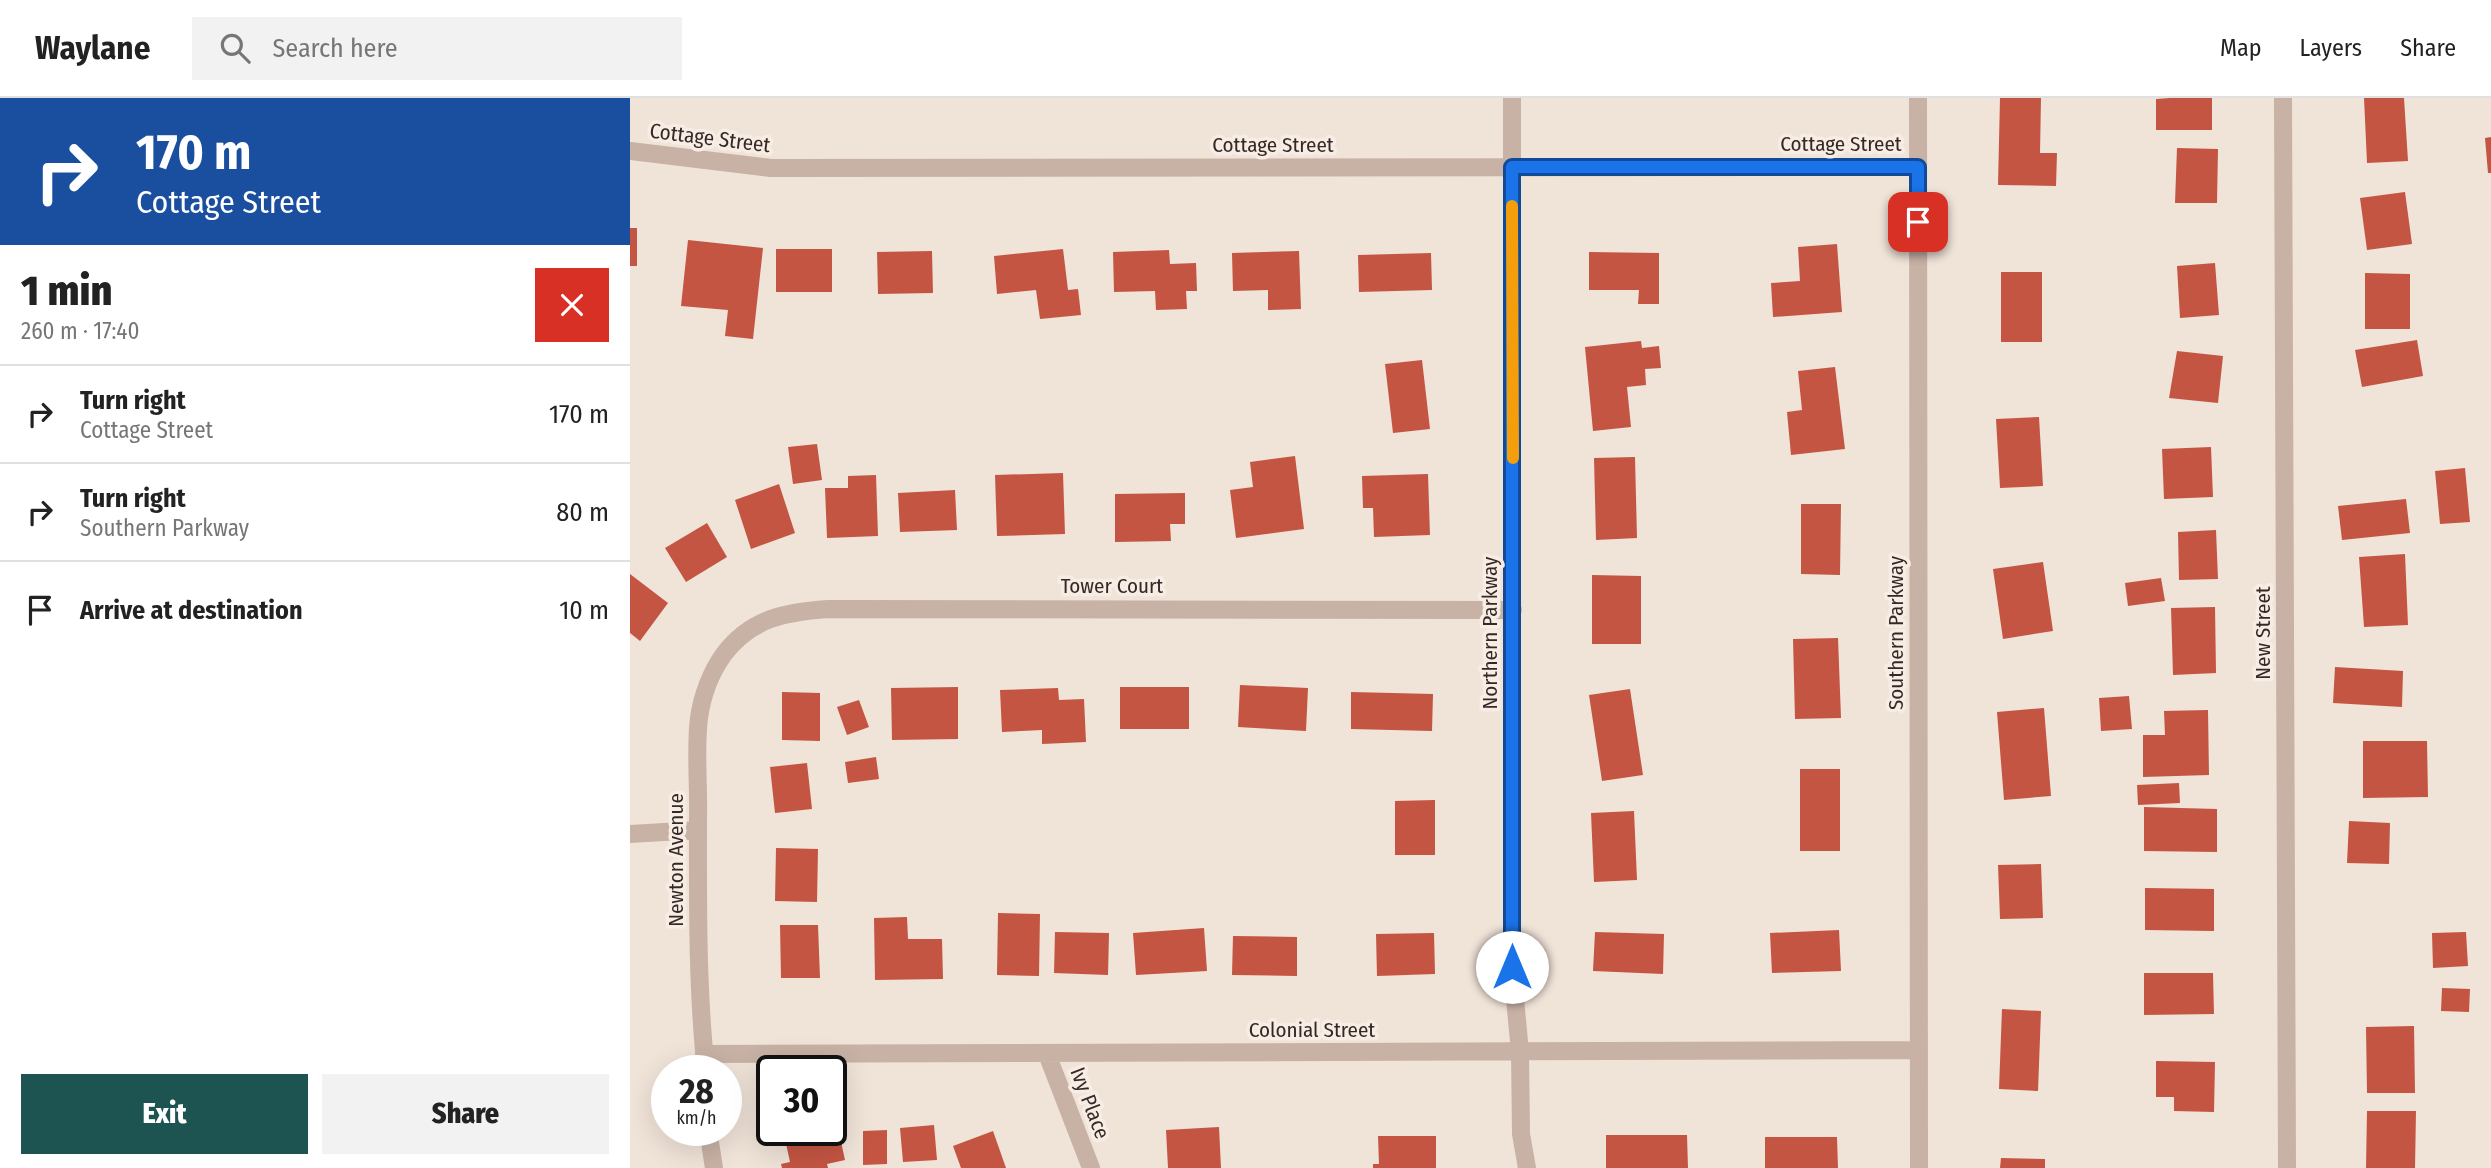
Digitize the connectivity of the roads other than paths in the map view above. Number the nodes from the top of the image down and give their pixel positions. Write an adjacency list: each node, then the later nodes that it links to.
1 (1512, 98): 5 (street, Northern Parkway)
2 (1918, 98): 6 (street, Southern Parkway)
3 (2283, 98): 21 (street, New Street)
4 (630, 151): 5 (street, Cottage Street)
5 (1512, 167): 6 (street, Cottage Street); 7 (street, Northern Parkway)
6 (1918, 167): 11 (street, Southern Parkway)
7 (1513, 610): 8 (street, Tower Court); 12 (street, Northern Parkway)
8 (724, 654): 9 (street, Newton Avenue)
9 (698, 830): 10 (street); 14 (street, Newton Avenue)
10 (630, 834)
11 (1919, 1050): 12 (street, Colonial Street); 20 (street, Southern Parkway)
12 (1520, 1052): 13 (street, Colonial Street); 19 (street, Northern Parkway)
13 (1047, 1054): 15 (street, Colonial Street); 18 (street, Ivy Place)
14 (704, 1055)
15 (742, 1062)
16 (711, 1146): 17 (street)
17 (714, 1168)
18 (1091, 1168)
19 (1527, 1168)
20 (1919, 1168)
21 (2287, 1168)

